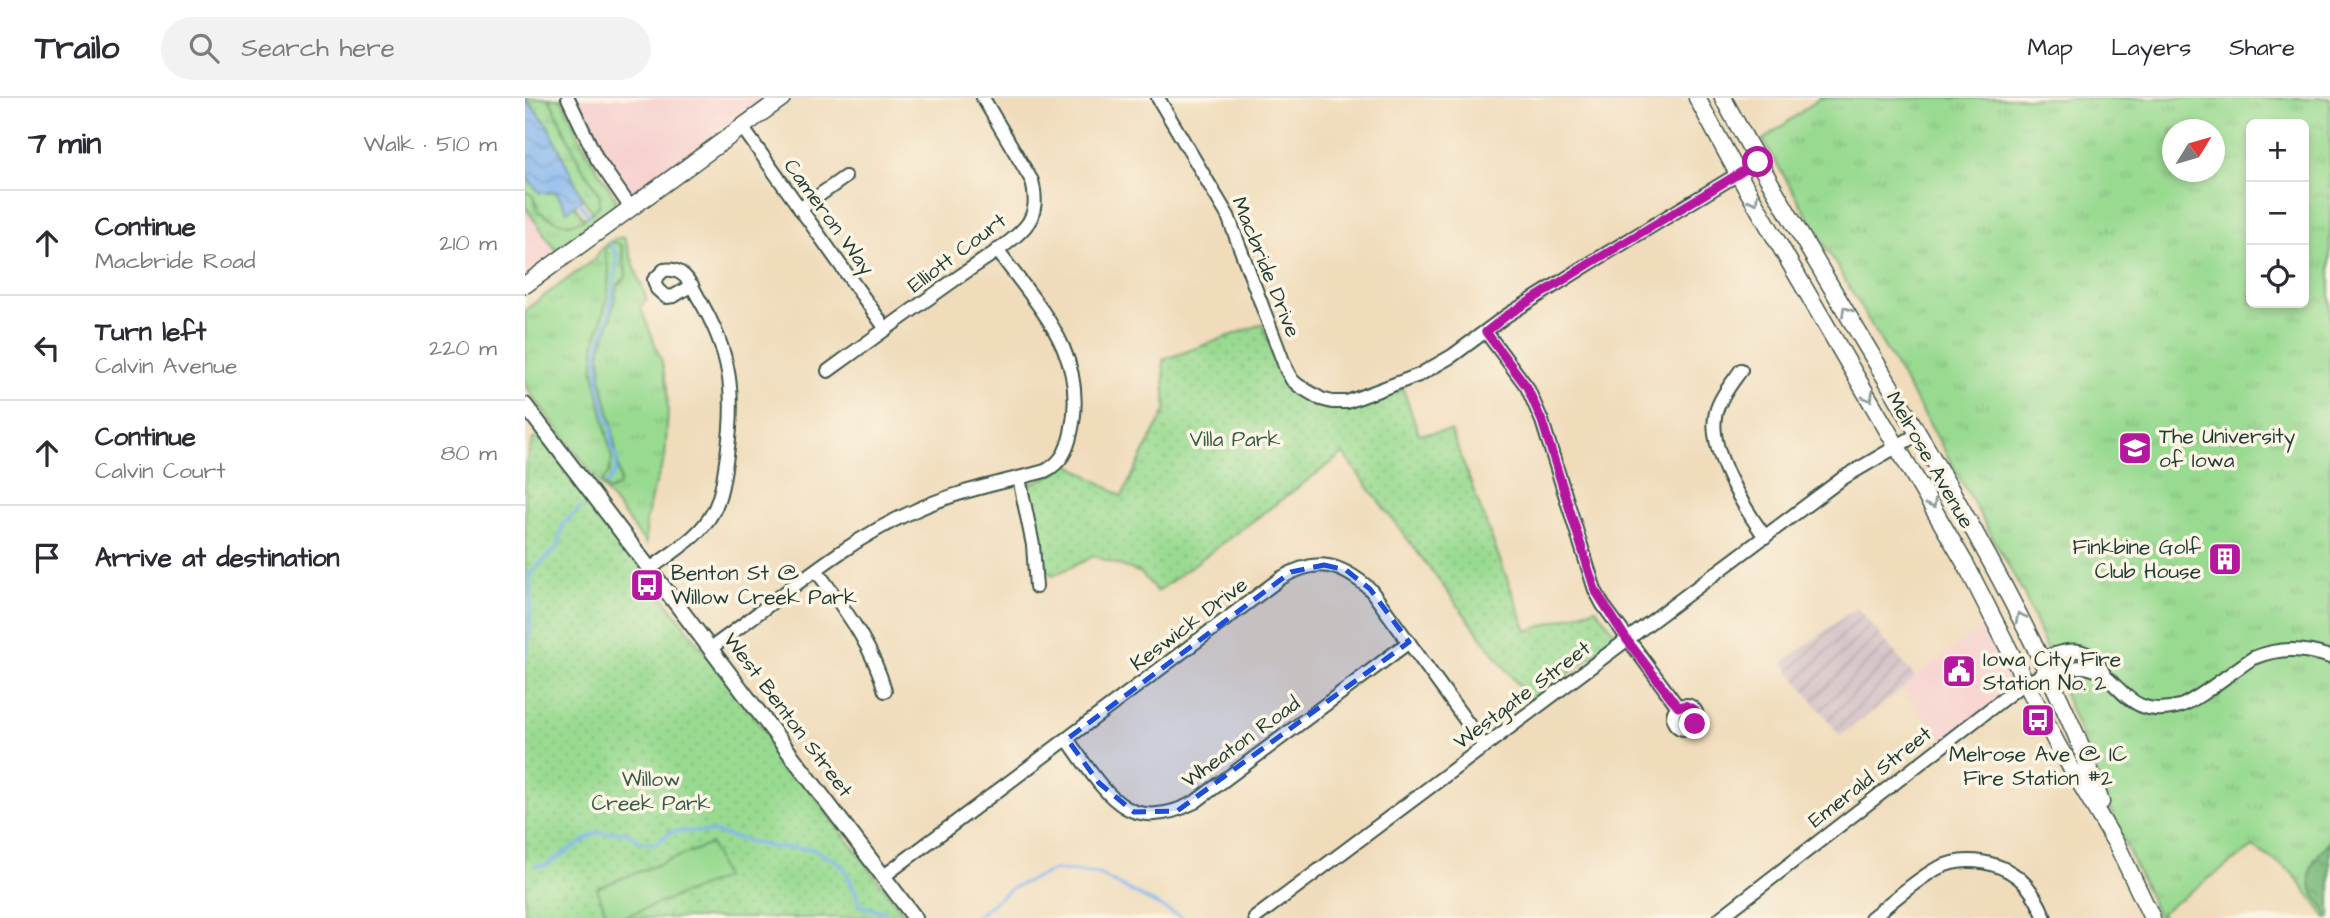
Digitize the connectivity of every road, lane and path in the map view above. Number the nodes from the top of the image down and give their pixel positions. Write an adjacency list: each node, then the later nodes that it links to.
1 (568, 98): 11 (street)
2 (782, 98): 7 (main road)
3 (983, 98): 13 (street, Elliott Court)
4 (1158, 98): 17 (street, Macbride Drive)
5 (1697, 98): 9 (main road, Melrose Avenue)
6 (1723, 98): 8 (main road, Melrose Avenue)
7 (742, 127): 11 (main road); 12 (street, Cameron Way)
8 (1758, 162): 9 (street); 21 (main road, Melrose Avenue, one-way to 8)
9 (1738, 174): 17 (street); 22 (main road, Melrose Avenue, one-way to 22)
10 (845, 177): 12 (street)
11 (631, 208): 14 (main road)
12 (800, 209): 16 (street, Cameron Way)
13 (997, 250): 16 (street, Elliott Court); 23 (street)
14 (525, 285)
15 (692, 285): 25 (street)
16 (886, 329): 19 (street, Elliott Court)
17 (1486, 332): 28 (street)
18 (1741, 370): 24 (street)
19 (828, 371)
20 (526, 407): 25 (street, West Benton Street)
21 (1918, 434): 22 (street, Westgate Street); 32 (main road, Melrose Avenue, one-way to 21)
22 (1897, 446): 24 (street, Westgate Street); 34 (main road, Melrose Avenue, one-way to 34)
23 (1019, 478): 26 (street); 27 (street)
24 (1765, 537): 28 (street, Westgate Street)
25 (650, 569): 30 (street, West Benton Street)
26 (816, 570): 30 (street); 35 (street)
27 (1036, 587)
28 (1627, 640): 36 (street); 38 (street, Westgate Street)
29 (1409, 642): 37 (street, Wheaton Road); 37 (street, Keswick Drive); 38 (street, Keswick Drive)
30 (711, 648): 40 (street, West Benton Street)
31 (2330, 657): 33 (street)
32 (2046, 670): 33 (street); 33 (street); 34 (street, Emerald Street); 39 (main road, Melrose Avenue)
33 (2106, 677)
34 (2027, 683): 39 (main road, Melrose Avenue); 43 (street, Emerald Street)
35 (885, 691)
36 (1678, 707)
37 (1067, 739): 40 (street, Keswick Drive)
38 (1485, 747): 42 (street, Westgate Street)
39 (2118, 847): 46 (main road, Melrose Avenue)
40 (884, 877): 41 (street, West Benton Street)
41 (915, 918)
42 (1255, 918)
43 (1720, 918)
44 (1871, 918): 45 (street)
45 (2045, 918)
46 (2152, 918)

